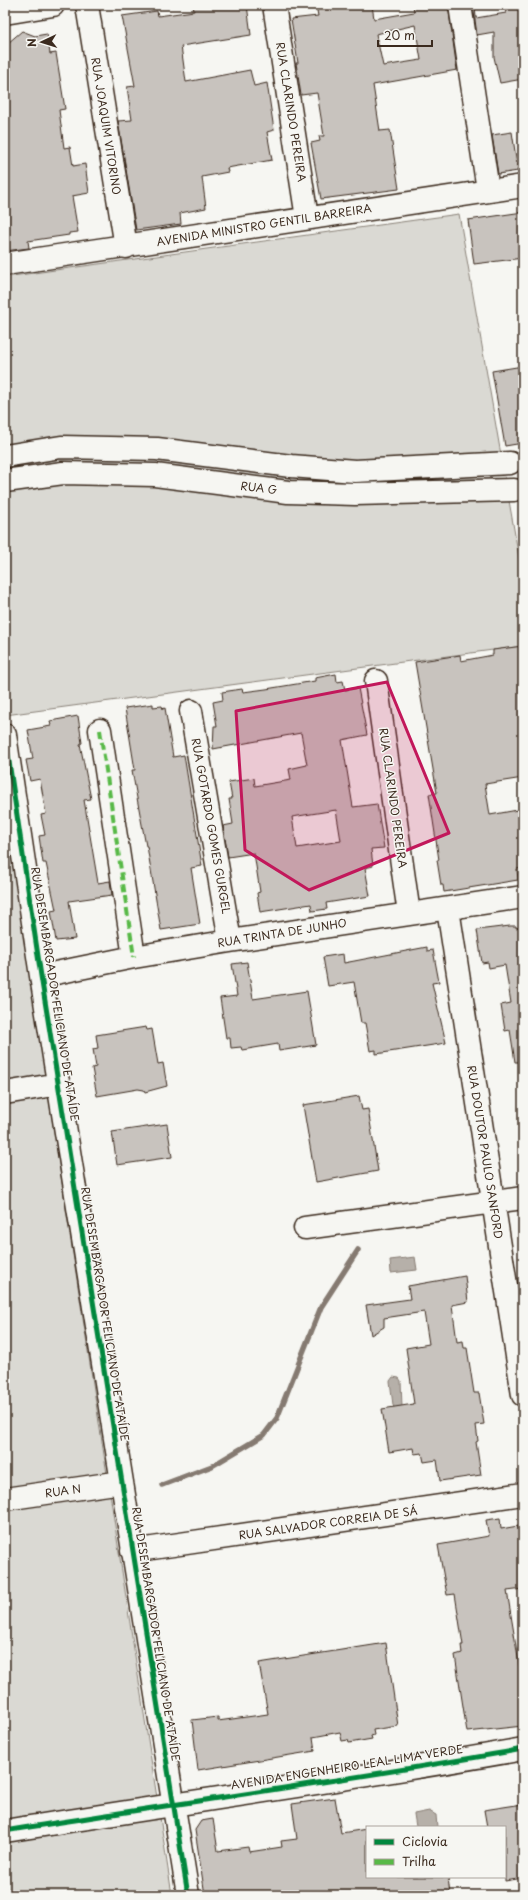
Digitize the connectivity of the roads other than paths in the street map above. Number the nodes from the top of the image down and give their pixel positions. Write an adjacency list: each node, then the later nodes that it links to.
1 (53, 5): 5 (street)
2 (87, 5): 9 (street, RUA JOAQUIM VITORINO)
3 (274, 5): 8 (street, RUA CLARINDO PEREIRA)
4 (460, 5): 7 (street)
5 (5, 13)
6 (523, 186): 7 (street, AVENIDA MINISTRO GENTIL BARREIRA)
7 (488, 190): 8 (street, AVENIDA MINISTRO GENTIL BARREIRA)
8 (307, 218): 9 (street, AVENIDA MINISTRO GENTIL BARREIRA)
9 (126, 246): 10 (street, AVENIDA MINISTRO GENTIL BARREIRA)
10 (5, 264)
11 (5, 456): 12 (street, RUA G)
12 (5, 481)
13 (376, 681): 19 (street, RUA CLARINDO PEREIRA)
14 (191, 710): 20 (street, RUA GOTARDO GOMES GURGEL)
15 (100, 730): 21 (street)
16 (5, 735): 22 (street, RUA DESEMBARGADOR FELICIANO DE ATAÍDE)
17 (523, 897): 18 (street, RUA TRINTA DE JUNHO)
18 (448, 909): 19 (street, RUA TRINTA DE JUNHO); 26 (street, RUA DOUTOR PAULO SANFORD)
19 (410, 914): 20 (street, RUA TRINTA DE JUNHO)
20 (230, 941): 21 (street, RUA TRINTA DE JUNHO)
21 (134, 957): 22 (street, RUA TRINTA DE JUNHO)
22 (41, 976): 23 (street, RUA DESEMBARGADOR FELICIANO DE ATAÍDE)
23 (59, 1084): 24 (street); 29 (street, RUA DESEMBARGADOR FELICIANO DE ATAÍDE)
24 (5, 1093)
25 (523, 1198): 26 (street)
26 (492, 1203): 27 (street); 28 (street, RUA DOUTOR PAULO SANFORD)
27 (305, 1228)
28 (523, 1395)
29 (122, 1482): 31 (street, RUA N); 32 (street, RUA DESEMBARGADOR FELICIANO DE ATAÍDE)
30 (523, 1494): 32 (street, RUA SALVADOR CORREIA DE SÁ)
31 (5, 1499)
32 (132, 1551): 34 (street, RUA DESEMBARGADOR FELICIANO DE ATAÍDE)
33 (523, 1750): 34 (street, AVENIDA ENGENHEIRO LEAL LIMA VERDE)
34 (174, 1803): 35 (street, AVENIDA ENGENHEIRO LEAL LIMA VERDE); 36 (street, RUA DESEMBARGADOR FELICIANO DE ATAÍDE)
35 (5, 1831)
36 (188, 1895)

